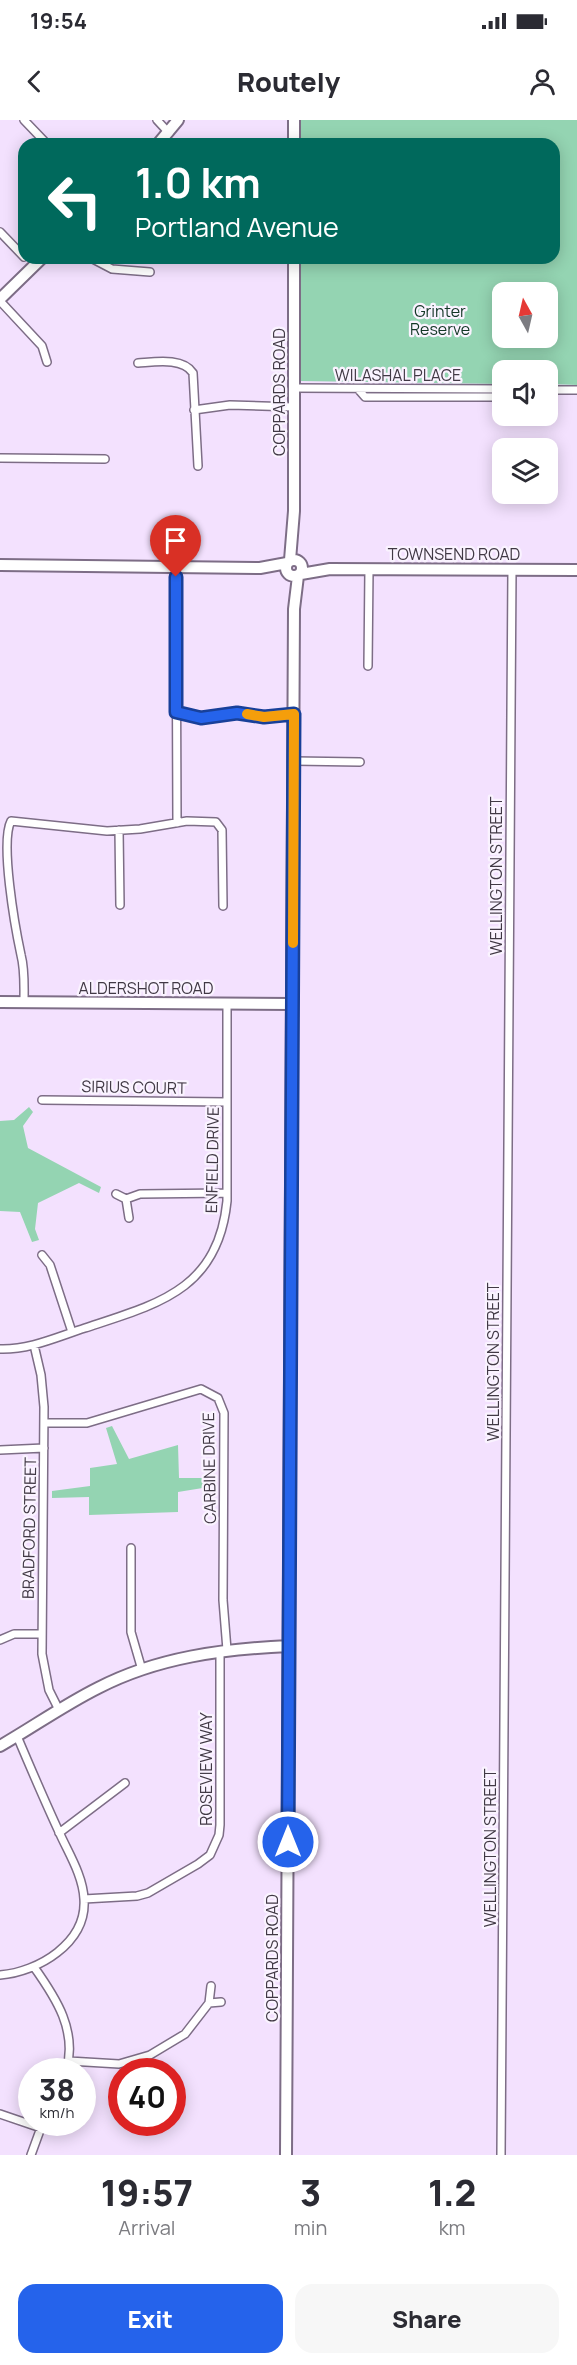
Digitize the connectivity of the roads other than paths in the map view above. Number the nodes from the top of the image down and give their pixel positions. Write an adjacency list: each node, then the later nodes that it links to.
1 (24, 120): 6 (street)
2 (157, 120): 5 (street)
3 (178, 120): 5 (street)
4 (294, 120): 8 (street)
5 (169, 133): 7 (street)
6 (41, 138)
7 (164, 138)
8 (294, 138)
9 (0, 232): 10 (street)
10 (18, 250)
11 (25, 264): 15 (street)
12 (102, 264): 14 (street)
13 (294, 264): 18 (street, COPPARDS ROAD)
14 (150, 272)
15 (0, 300): 16 (street)
16 (47, 362)
17 (138, 363): 25 (street)
18 (294, 388): 19 (street, WILASHAL PLACE); 24 (street, COPPARDS ROAD)
19 (358, 389): 20 (street, WILASHAL PLACE); 23 (street)
20 (492, 389)
21 (558, 390): 22 (street)
22 (577, 390)
23 (492, 397)
24 (294, 407): 25 (street); 31 (street, COPPARDS ROAD)
25 (194, 410): 28 (street)
26 (0, 458): 27 (street)
27 (105, 459)
28 (198, 466)
29 (0, 565): 30 (street, TOWNSEND ROAD)
30 (176, 567): 31 (street, TOWNSEND ROAD); 36 (street)
31 (294, 568): 32 (street, TOWNSEND ROAD); 37 (street, COPPARDS ROAD)
32 (369, 569): 33 (street, TOWNSEND ROAD); 35 (street)
33 (512, 569): 34 (street, TOWNSEND ROAD); 85 (street, WELLINGTON STREET)
34 (577, 570)
35 (368, 666)
36 (176, 712): 37 (street); 40 (street)
37 (294, 714): 38 (street, COPPARDS ROAD)
38 (294, 761): 39 (street); 47 (street, COPPARDS ROAD)
39 (360, 762)
40 (177, 823): 41 (street); 43 (street)
41 (119, 830): 42 (street); 45 (street)
42 (120, 905)
43 (222, 906)
44 (0, 1002): 45 (street, ALDERSHOT ROAD)
45 (24, 1002): 46 (street, ALDERSHOT ROAD)
46 (227, 1004): 47 (street, ALDERSHOT ROAD); 49 (street, ENFIELD DRIVE)
47 (292, 1004): 64 (street, COPPARDS ROAD)
48 (42, 1100): 49 (street, SIRIUS COURT)
49 (227, 1102): 50 (street, ENFIELD DRIVE)
50 (227, 1193): 52 (street); 55 (street, ENFIELD DRIVE)
51 (116, 1194): 52 (street)
52 (126, 1199): 53 (street)
53 (129, 1218)
54 (42, 1255): 55 (street)
55 (72, 1332): 56 (street, ENFIELD DRIVE)
56 (34, 1344): 57 (street, ENFIELD DRIVE); 58 (street, BRADFORD STREET)
57 (0, 1349)
58 (44, 1424): 59 (street, BRADFORD STREET); 65 (street, CARBINE DRIVE)
59 (44, 1448): 60 (street); 62 (street, BRADFORD STREET)
60 (0, 1450)
61 (131, 1548): 66 (street)
62 (41, 1634): 63 (street); 67 (street, BRADFORD STREET)
63 (0, 1640)
64 (289, 1646): 65 (street); 84 (street, COPPARDS ROAD)
65 (223, 1650): 66 (street); 72 (street, ROSEVIEW WAY)
66 (142, 1670): 67 (street)
67 (59, 1710): 68 (street)
68 (17, 1736): 69 (street); 71 (street)
69 (0, 1746)
70 (125, 1783): 71 (street)
71 (59, 1833): 72 (street)
72 (84, 1899): 73 (street)
73 (34, 1967): 74 (street); 78 (street)
74 (0, 1975)
75 (211, 1986): 77 (street)
76 (221, 2002): 77 (street)
77 (209, 2003): 79 (street)
78 (69, 2058)
79 (96, 2063)
80 (0, 2114): 81 (street)
81 (18, 2119)
82 (38, 2136): 83 (street)
83 (31, 2155)
84 (286, 2155)
85 (501, 2155)

